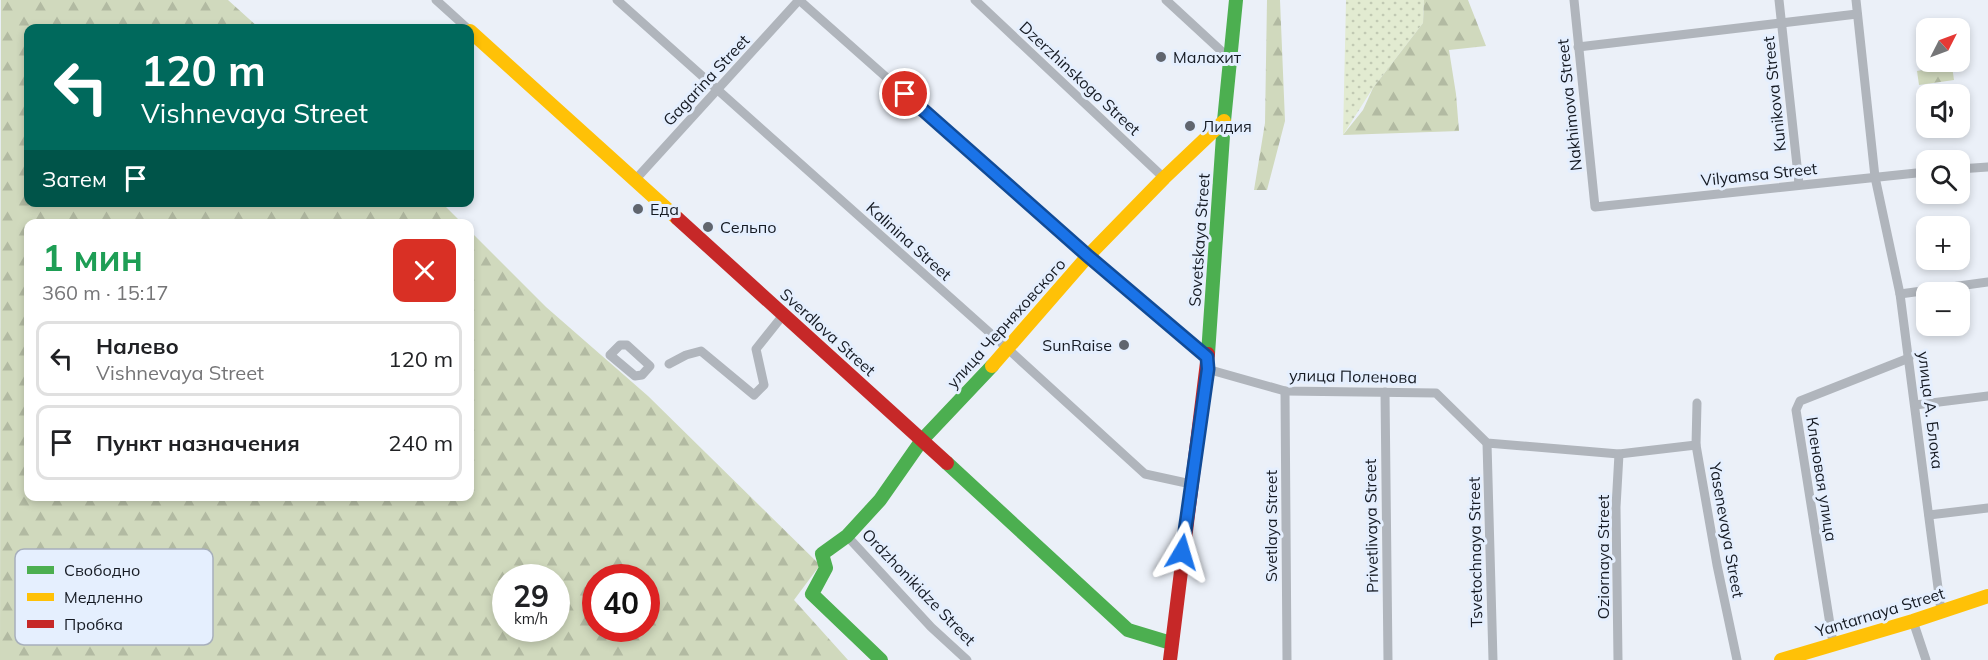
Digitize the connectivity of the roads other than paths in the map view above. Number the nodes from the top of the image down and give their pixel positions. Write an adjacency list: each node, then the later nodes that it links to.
1 (436, 0): 12 (street, Sverdlova Street)
2 (618, 0): 16 (street, Kalinina Street)
3 (799, 0): 16 (street, Gagarina Street); 26 (street)
4 (975, 0): 22 (street, Dzerzhinskogo Street)
5 (1166, 0): 15 (street)
6 (1236, 0): 15 (street, Sovetskaya Street)
7 (1574, 0): 14 (street, Nakhimova Street)
8 (1779, 0): 11 (street, Kunikova Street)
9 (1856, 0): 10 (street, улица А. Блока)
10 (1857, 14): 11 (street); 21 (street, улица А. Блока)
11 (1781, 23): 14 (street); 24 (street, Kunikova Street)
12 (462, 24)
13 (474, 35): 23 (street, Sverdlova Street)
14 (1578, 46): 25 (street, Nakhimova Street)
15 (1230, 59): 17 (street, Sovetskaya Street)
16 (718, 90): 23 (street, Gagarina Street); 30 (street, Kalinina Street)
17 (1224, 121): 22 (street, улица Черняховского); 32 (street, Sovetskaya Street)
18 (1988, 167): 19 (street)
19 (1970, 168)
20 (1916, 173): 21 (street, Vilyamsa Street)
21 (1875, 177): 24 (street, Vilyamsa Street); 28 (street, улица А. Блока)
22 (1164, 178): 26 (street, улица Черняховского)
23 (635, 180): 29 (street, Sverdlova Street)
24 (1798, 184): 25 (street, Vilyamsa Street)
25 (1595, 207)
26 (1088, 256): 30 (street, улица Черняховского); 32 (street)
27 (1988, 282): 28 (street)
28 (1900, 294): 31 (street, улица А. Блока)
29 (784, 314): 33 (street); 39 (street, Sverdlova Street)
30 (1008, 349): 39 (street, улица Черняховского); 43 (street, Kalinina Street)
31 (1909, 358): 38 (street, улица А. Блока); 51 (street, Кленовая улица)
32 (1207, 363): 34 (street, улица Поленова); 43 (street, Sovetskaya Street)
33 (669, 364)
34 (1285, 391): 35 (street, улица Поленова); 55 (street, Svetlaya Street)
35 (1384, 392): 40 (street, улица Поленова); 56 (street, Privetlivaya Street)
36 (1988, 396): 38 (street)
37 (1697, 403): 41 (street, Yasenevaya Street)
38 (1915, 405): 45 (street, улица А. Блока)
39 (922, 440): 46 (street, улица Черняховского); 50 (street, Sverdlova Street)
40 (1487, 443): 42 (street); 57 (street, Tsvetochnaya Street)
41 (1696, 445): 42 (street); 59 (street, Yasenevaya Street)
42 (1619, 454): 58 (street, Oziornaya Street)
43 (1191, 484): 50 (street, Sovetskaya Street)
44 (1988, 508): 45 (street)
45 (1929, 515): 48 (street, улица А. Блока)
46 (847, 536): 52 (street, улица Черняховского); 53 (street, Ordzhonikidze Street)
47 (1988, 596): 48 (street, Yantarnaya Street)
48 (1941, 611): 49 (street, Yantarnaya Street)
49 (1913, 621): 51 (street, Yantarnaya Street); 61 (street)
50 (1171, 643): 54 (street, Sovetskaya Street)
51 (1833, 643): 60 (street, Yantarnaya Street)
52 (881, 660)
53 (968, 660)
54 (1170, 660)
55 (1287, 660)
56 (1388, 660)
57 (1493, 660)
58 (1618, 660)
59 (1737, 660)
60 (1781, 660)
61 (1926, 660)

